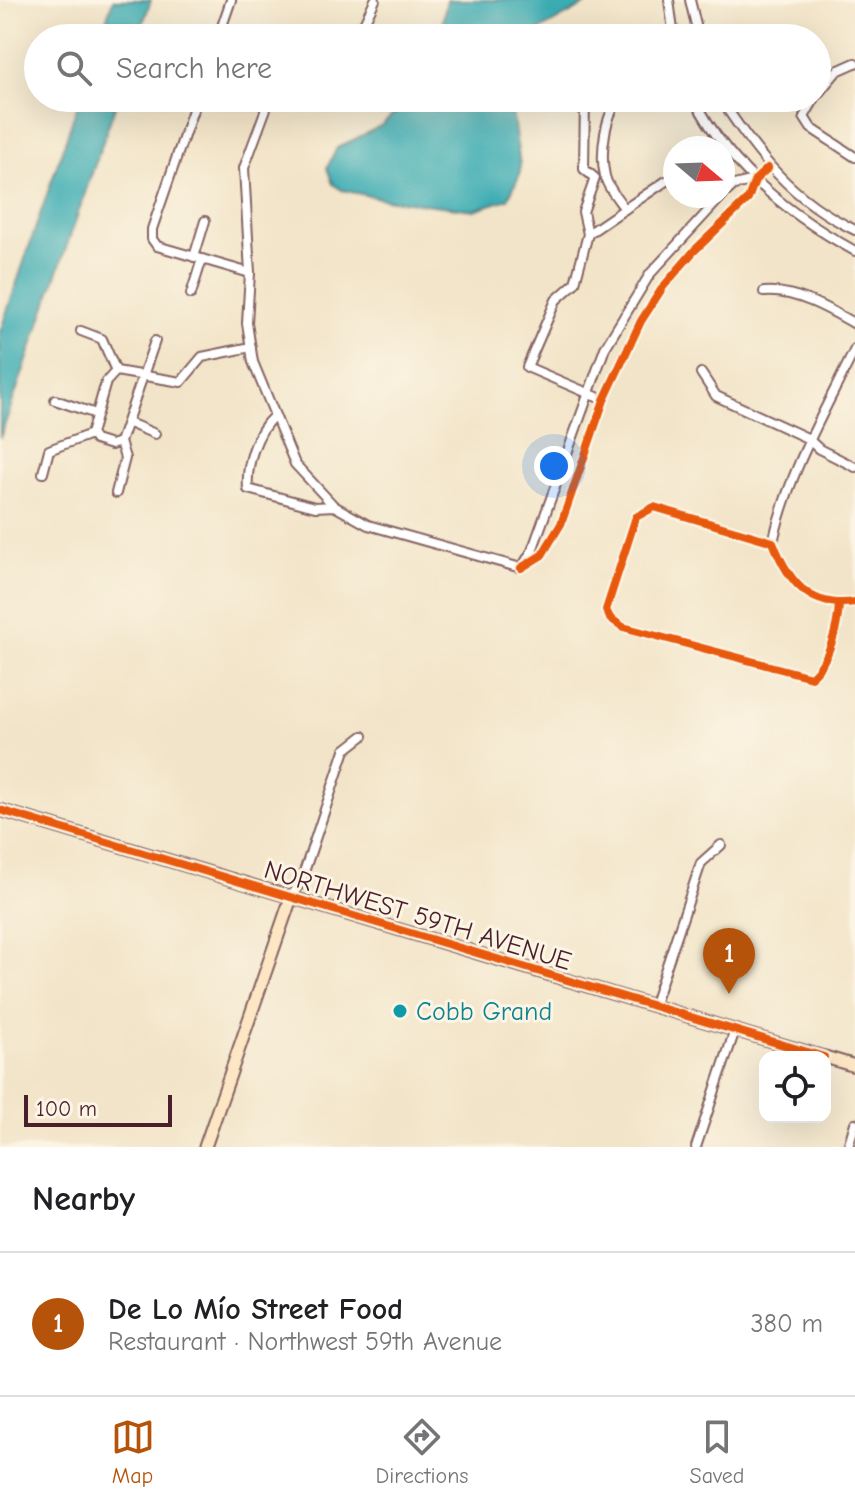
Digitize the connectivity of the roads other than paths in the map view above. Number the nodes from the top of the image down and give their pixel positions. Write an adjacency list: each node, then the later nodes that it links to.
1 (231, 0): 5 (street)
2 (375, 0): 6 (street)
3 (669, 0): 7 (street)
4 (690, 0): 8 (street)
5 (223, 24)
6 (364, 24)
7 (672, 24)
8 (696, 24)
9 (855, 63): 10 (street)
10 (831, 78)
11 (192, 112): 31 (street)
12 (265, 112): 32 (street)
13 (585, 112): 21 (street)
14 (611, 112): 20 (street)
15 (703, 112): 22 (street)
16 (730, 112): 19 (street)
17 (807, 112): 18 (street)
18 (855, 157)
19 (768, 168): 22 (street); 28 (street)
20 (604, 172): 21 (street); 26 (street)
21 (595, 178): 29 (street)
22 (755, 180): 24 (street); 30 (street); 45 (street)
23 (663, 183): 26 (street)
24 (735, 185)
25 (711, 208): 43 (street)
26 (625, 209): 29 (street)
27 (205, 221): 31 (street)
28 (855, 230)
29 (588, 234): 43 (street)
30 (855, 251)
31 (198, 258): 32 (street); 34 (street)
32 (250, 273): 38 (street)
33 (764, 292): 35 (street)
34 (191, 294)
35 (855, 324)
36 (81, 331): 40 (street)
37 (155, 341): 42 (street)
38 (251, 347): 42 (street); 47 (street)
39 (855, 349): 51 (street)
40 (116, 371): 42 (street); 46 (street)
41 (701, 373): 51 (street)
42 (145, 376): 48 (street)
43 (586, 393): 45 (street); 58 (street)
44 (55, 400): 46 (street)
45 (604, 400): 58 (street)
46 (96, 414): 49 (street)
47 (274, 416): 56 (street); 56 (street)
48 (129, 423): 50 (street); 52 (street)
49 (91, 434): 52 (street); 54 (street)
50 (155, 434)
51 (807, 438): 53 (street); 57 (street)
52 (120, 442): 55 (street)
53 (855, 467)
54 (43, 473)
55 (116, 493)
56 (334, 506): 58 (street)
57 (773, 542): 60 (street); 60 (street)
58 (521, 568)
59 (855, 602): 60 (street)
60 (839, 604)
61 (363, 736): 64 (street)
62 (0, 810): 64 (street, NORTHWEST 59TH AVENUE)
63 (721, 845): 65 (street)
64 (291, 898): 65 (street, NORTHWEST 59TH AVENUE); 71 (street)
65 (653, 1007): 66 (street, NORTHWEST 59TH AVENUE)
66 (735, 1030): 67 (street, NORTHWEST 59TH AVENUE); 72 (street)
67 (804, 1051)
68 (831, 1059): 69 (street, NORTHWEST 59TH AVENUE)
69 (855, 1066)
70 (855, 1123): 73 (street)
71 (205, 1147)
72 (696, 1147)
73 (848, 1147)

